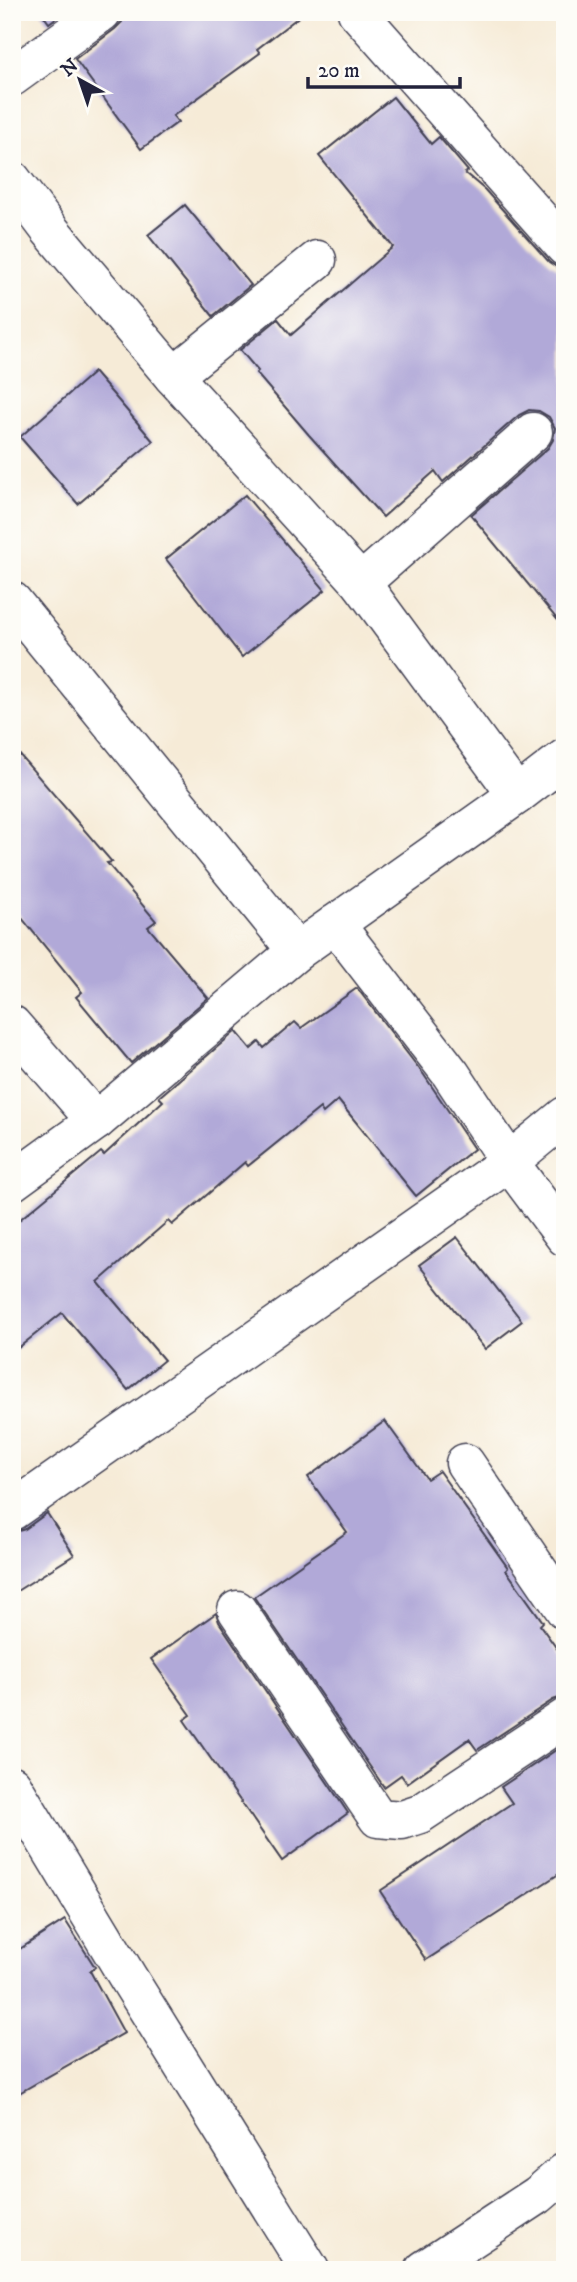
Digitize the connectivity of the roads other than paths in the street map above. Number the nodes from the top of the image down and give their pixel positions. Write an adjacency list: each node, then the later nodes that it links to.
1 (102, 12): 3 (street)
2 (357, 12): 5 (street)
3 (12, 77)
4 (12, 180): 7 (street)
5 (565, 247)
6 (317, 260): 7 (street)
7 (173, 376): 9 (street)
8 (533, 432): 9 (street)
9 (360, 583): 12 (street)
10 (12, 601): 14 (street)
11 (565, 758): 12 (street)
12 (517, 795): 13 (street)
13 (335, 924): 14 (street); 18 (street)
14 (297, 951): 17 (street)
15 (12, 1024): 17 (street)
16 (565, 1116): 18 (street)
17 (96, 1121): 19 (street)
18 (509, 1162): 20 (street); 22 (street)
19 (12, 1182)
20 (565, 1237)
21 (465, 1463): 24 (street)
22 (12, 1511)
23 (237, 1609): 25 (street)
24 (565, 1610)
25 (565, 1718)
26 (12, 1784): 28 (street)
27 (565, 2172): 29 (street)
28 (310, 2270)
29 (424, 2270)

